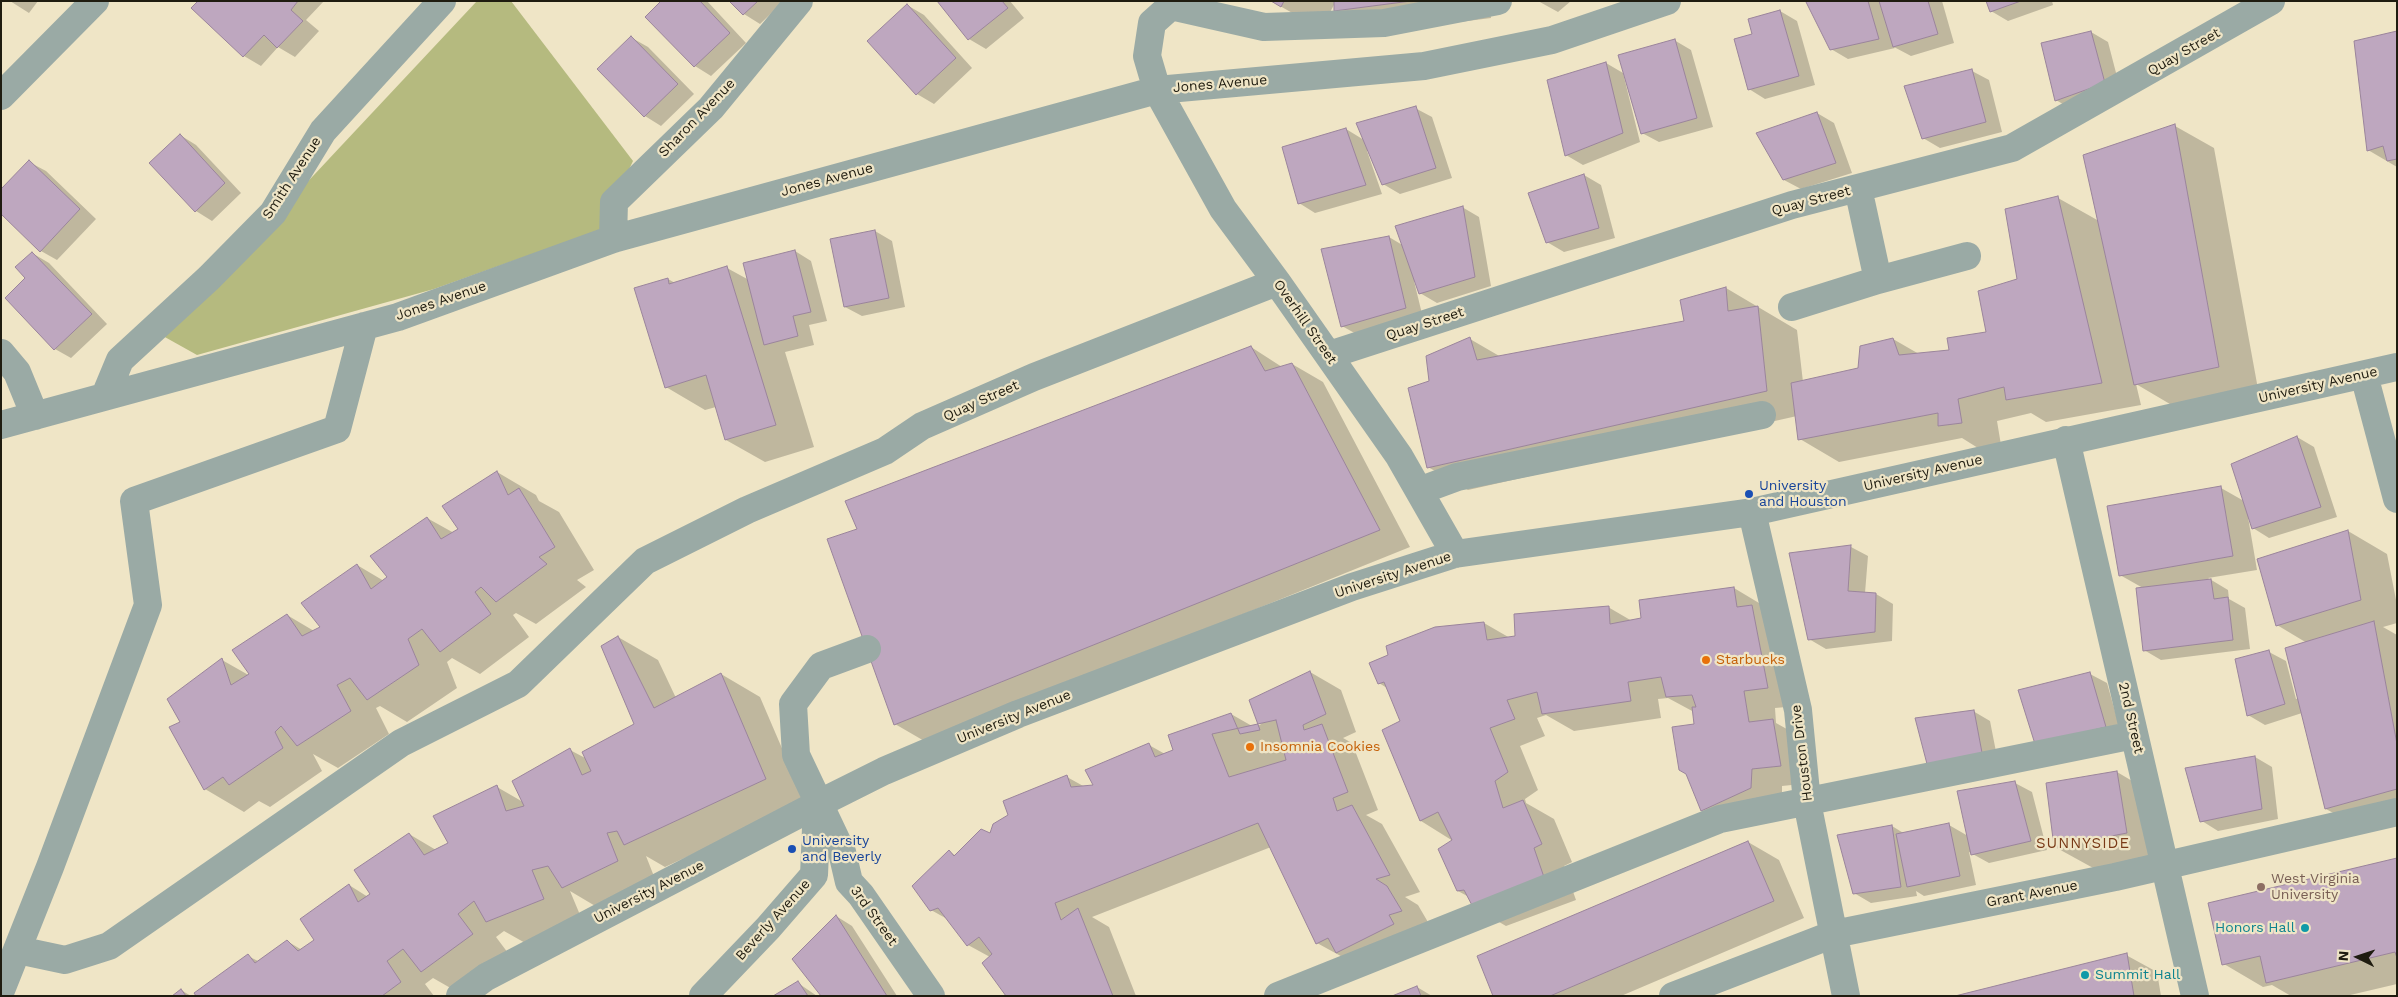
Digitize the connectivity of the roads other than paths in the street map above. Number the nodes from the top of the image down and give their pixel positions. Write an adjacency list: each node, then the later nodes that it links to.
1 (94, 1): 8 (street)
2 (442, 1): 20 (street, Smith Avenue)
3 (799, 1): 10 (street, Sharon Avenue)
4 (1498, 1): 7 (street, Overhill Street)
5 (1667, 1): 7 (street, Jones Avenue)
6 (2271, 1): 9 (street, Quay Street)
7 (1157, 90): 10 (street, Jones Avenue); 13 (street, Overhill Street)
8 (1, 96)
9 (1858, 188): 12 (street); 17 (street, Quay Street)
10 (613, 239): 15 (street, Jones Avenue)
11 (1967, 256): 12 (street)
12 (1878, 280): 14 (street)
13 (1277, 282): 17 (street, Overhill Street); 36 (street, Quay Street)
14 (1792, 307)
15 (364, 326): 20 (street, Jones Avenue); 36 (street)
16 (1, 353): 22 (street)
17 (1328, 355): 25 (street, Overhill Street)
18 (2397, 367): 19 (street, University Avenue)
19 (2364, 375): 24 (street, University Avenue); 26 (street)
20 (105, 396): 22 (street, Jones Avenue)
21 (1762, 415): 25 (street)
22 (36, 416): 23 (street, Jones Avenue)
23 (1, 425)
24 (2066, 440): 27 (street, University Avenue); 30 (street, 2nd Street)
25 (1419, 491): 28 (street, Overhill Street)
26 (2397, 499)
27 (1752, 512): 28 (street, University Avenue); 31 (street, Houston Drive)
28 (1455, 554): 32 (street, University Avenue)
29 (867, 649): 32 (street, 3rd Street)
30 (2134, 734): 31 (street); 34 (street, 2nd Street)
31 (1807, 802): 35 (street, Houston Drive); 41 (street)
32 (818, 804): 38 (street, University Avenue); 39 (street, Beverly Avenue); 40 (street, 3rd Street)
33 (2397, 812): 34 (street, Grant Avenue)
34 (2166, 865): 35 (street, Grant Avenue); 44 (street, 2nd Street)
35 (1834, 934): 42 (street, Grant Avenue); 43 (street, Houston Drive)
36 (18, 950): 37 (street)
37 (1, 990)
38 (460, 996)
39 (703, 996)
40 (931, 996)
41 (1278, 996)
42 (1673, 996)
43 (1846, 996)
44 (2196, 996)

